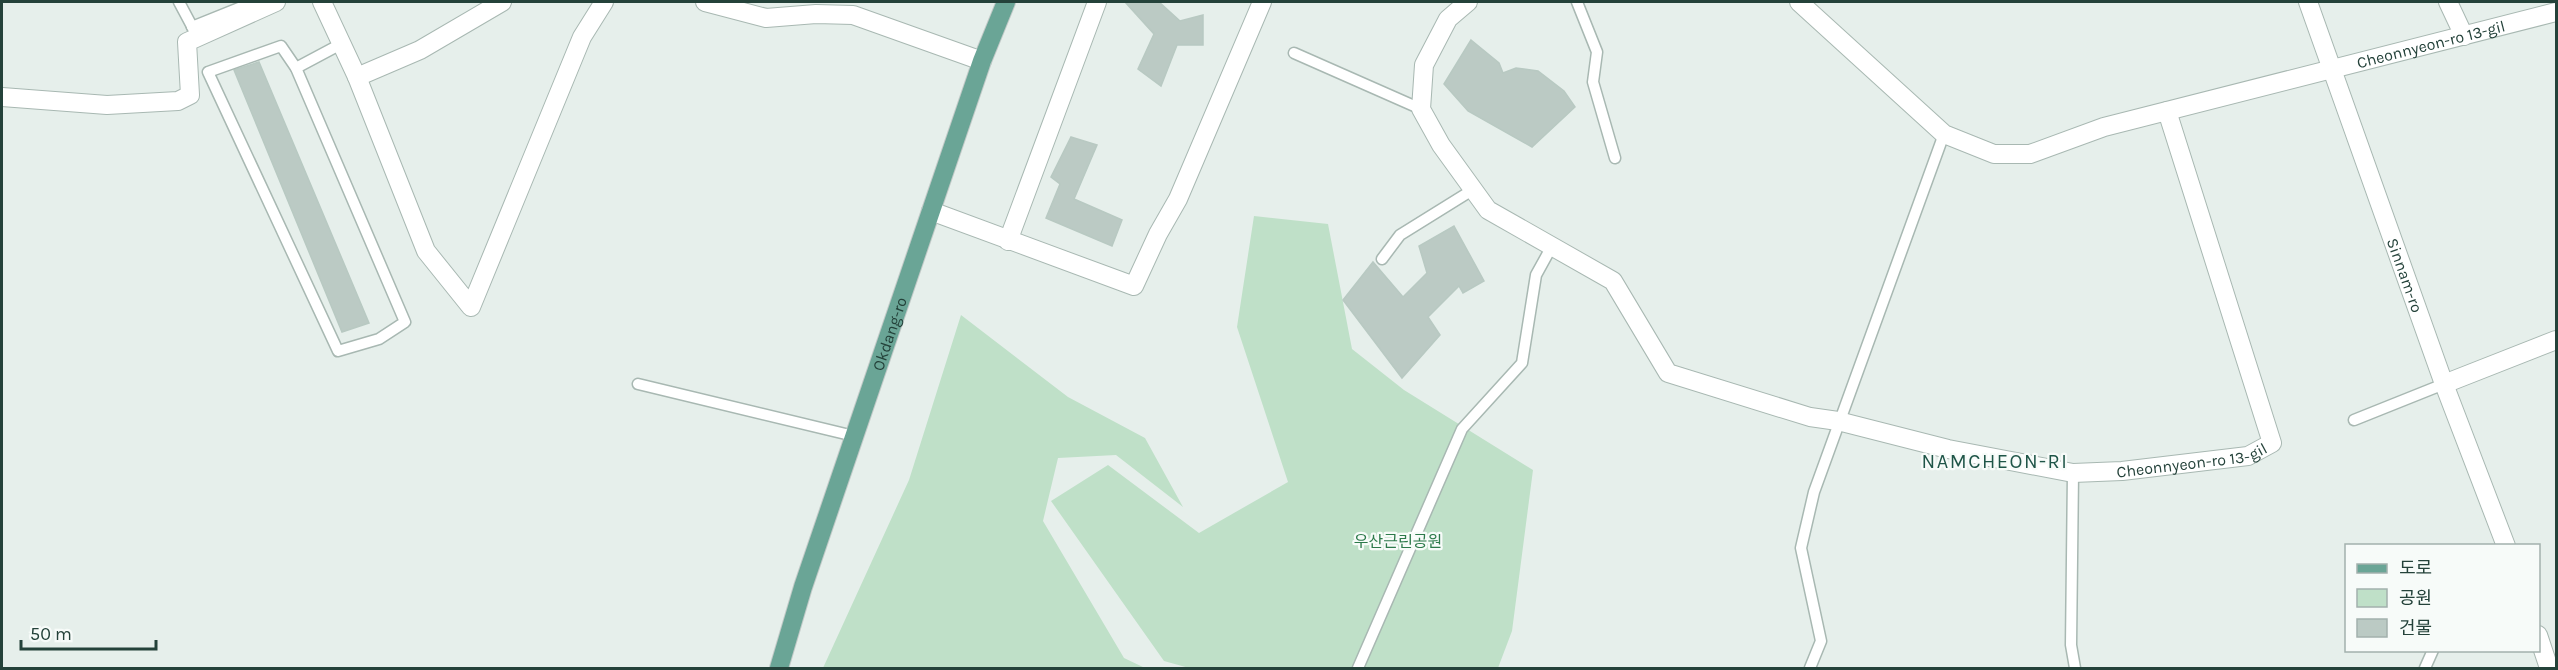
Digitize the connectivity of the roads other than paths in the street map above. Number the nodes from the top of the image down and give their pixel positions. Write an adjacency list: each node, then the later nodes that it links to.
1 (179, 2): 18 (lane)
2 (321, 2): 21 (street)
3 (502, 2): 26 (street)
4 (590, 2): 20 (street)
5 (604, 2): 20 (street)
6 (709, 2): 23 (street)
7 (1006, 2): 23 (main road, Okdang-ro)
8 (1097, 2): 34 (street)
9 (1262, 2): 34 (street)
10 (1468, 2): 28 (street)
11 (1577, 2): 31 (lane)
12 (1800, 2): 30 (street, Cheonnyeon-ro 13-gil)
13 (2308, 2): 25 (street, Sinnam-ro)
14 (2448, 2): 19 (street)
15 (2554, 2): 17 (street)
16 (263, 3): 18 (street)
17 (2556, 12): 19 (street, Cheonnyeon-ro 13-gil)
18 (195, 32): 27 (street)
19 (2464, 36): 25 (street, Cheonnyeon-ro 13-gil)
20 (582, 37): 26 (street)
21 (341, 44): 24 (lane); 26 (street)
22 (1294, 53): 28 (lane)
23 (982, 61): 33 (main road, Okdang-ro)
24 (296, 68): 24 (lane)
25 (2334, 70): 29 (street, Cheonnyeon-ro 13-gil); 39 (street, Sinnam-ro)
26 (357, 77)
27 (2, 97)
28 (1421, 109): 32 (street, Cheonnyeon-ro 13-gil)
29 (2167, 111): 30 (street, Cheonnyeon-ro 13-gil); 43 (street, Cheonnyeon-ro 13-gil)
30 (1944, 134): 41 (lane)
31 (1615, 158)
32 (1474, 189): 35 (street, Cheonnyeon-ro 13-gil); 36 (lane)
33 (931, 211): 34 (street); 42 (main road, Okdang-ro)
34 (1008, 241)
35 (1552, 246): 41 (street, Cheonnyeon-ro 13-gil); 48 (lane)
36 (1382, 259)
37 (2556, 340): 39 (street)
38 (638, 384): 42 (lane)
39 (2444, 384): 40 (lane); 44 (street, Sinnam-ro)
40 (2354, 420)
41 (1838, 421): 43 (street, Cheonnyeon-ro 13-gil); 49 (lane)
42 (854, 436): 47 (main road, Okdang-ro)
43 (2073, 473): 50 (lane)
44 (2505, 544)
45 (2540, 641): 52 (street)
46 (2433, 652): 51 (lane)
47 (779, 669)
48 (1358, 669)
49 (1810, 669)
50 (2075, 669)
51 (2425, 669)
52 (2549, 669)

